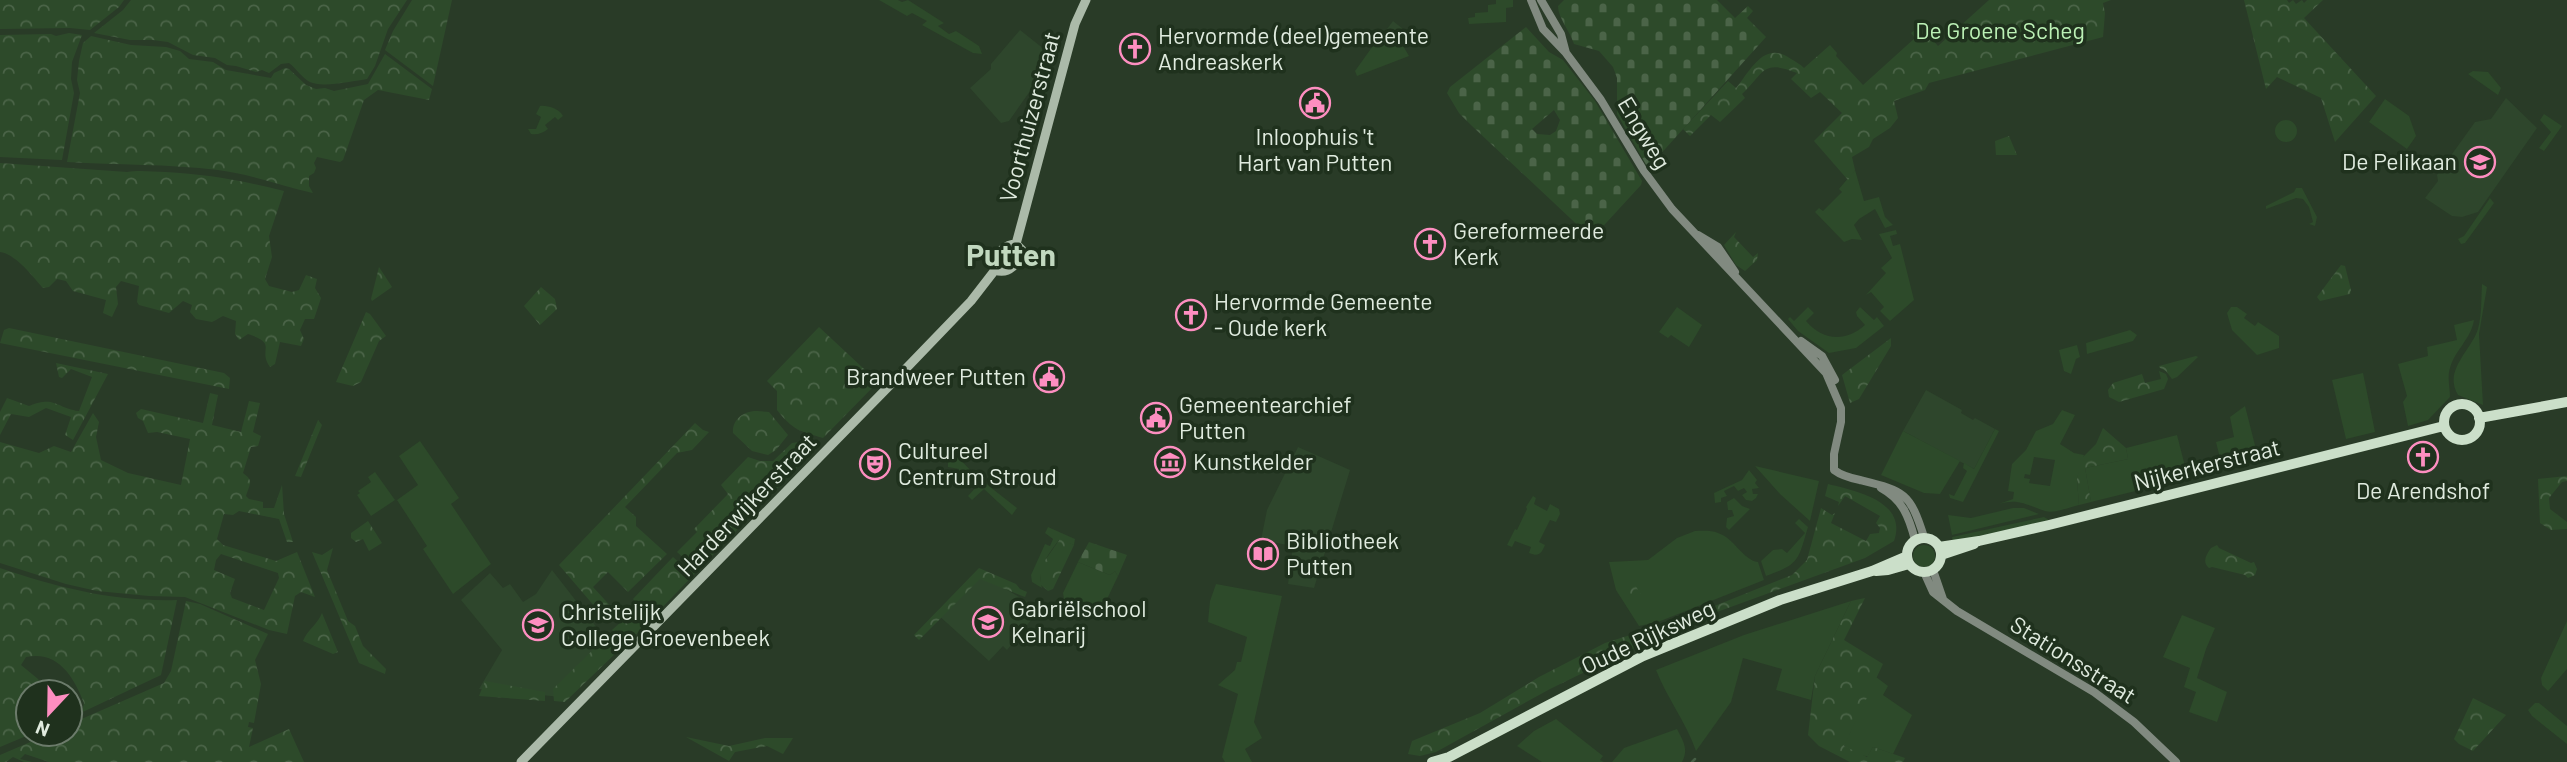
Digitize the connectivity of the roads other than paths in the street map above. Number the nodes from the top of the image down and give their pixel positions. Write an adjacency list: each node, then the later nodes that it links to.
1 (1086, 0): 5 (main road, Voorthuizerstraat)
2 (1531, 0): 4 (street, Engweg)
3 (1541, 0): 4 (street, Engweg)
4 (1566, 53): 10 (street, Engweg)
5 (1016, 244): 6 (main road); 6 (main road, Voorthuizerstraat)
6 (995, 271): 15 (main road, Harderwijkerstraat)
7 (2567, 402): 8 (main road)
8 (2479, 418): 9 (main road); 9 (main road)
9 (2444, 426): 11 (main road, Nijkerkerstraat)
10 (1919, 539): 11 (main road); 12 (main road)
11 (1940, 551): 13 (main road)
12 (1908, 560): 13 (main road); 14 (main road, Oude Rijksweg)
13 (1928, 571): 17 (street, Stationsstraat)
14 (1445, 759): 16 (main road, Oude Rijksweg)
15 (520, 762)
16 (1432, 762)
17 (2176, 762)

